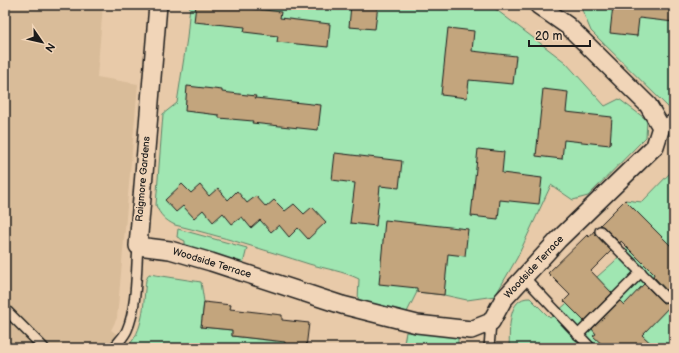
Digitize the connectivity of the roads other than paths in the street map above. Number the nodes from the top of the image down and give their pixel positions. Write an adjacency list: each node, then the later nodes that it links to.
1 (158, 5): 5 (street, Raigmore Gardens)
2 (538, 5): 3 (street, Woodside Terrace)
3 (667, 122): 7 (street, Woodside Terrace)
4 (600, 231): 6 (lane)
5 (138, 246): 10 (street, Woodside Terrace); 13 (lane, Raigmore Gardens)
6 (641, 272): 8 (lane); 11 (lane)
7 (524, 277): 10 (street, Woodside Terrace); 11 (lane)
8 (665, 297)
9 (5, 309): 12 (lane)
10 (491, 322): 14 (lane)
11 (578, 335): 15 (lane)
12 (44, 348)
13 (114, 348)
14 (489, 348)
15 (591, 348)

